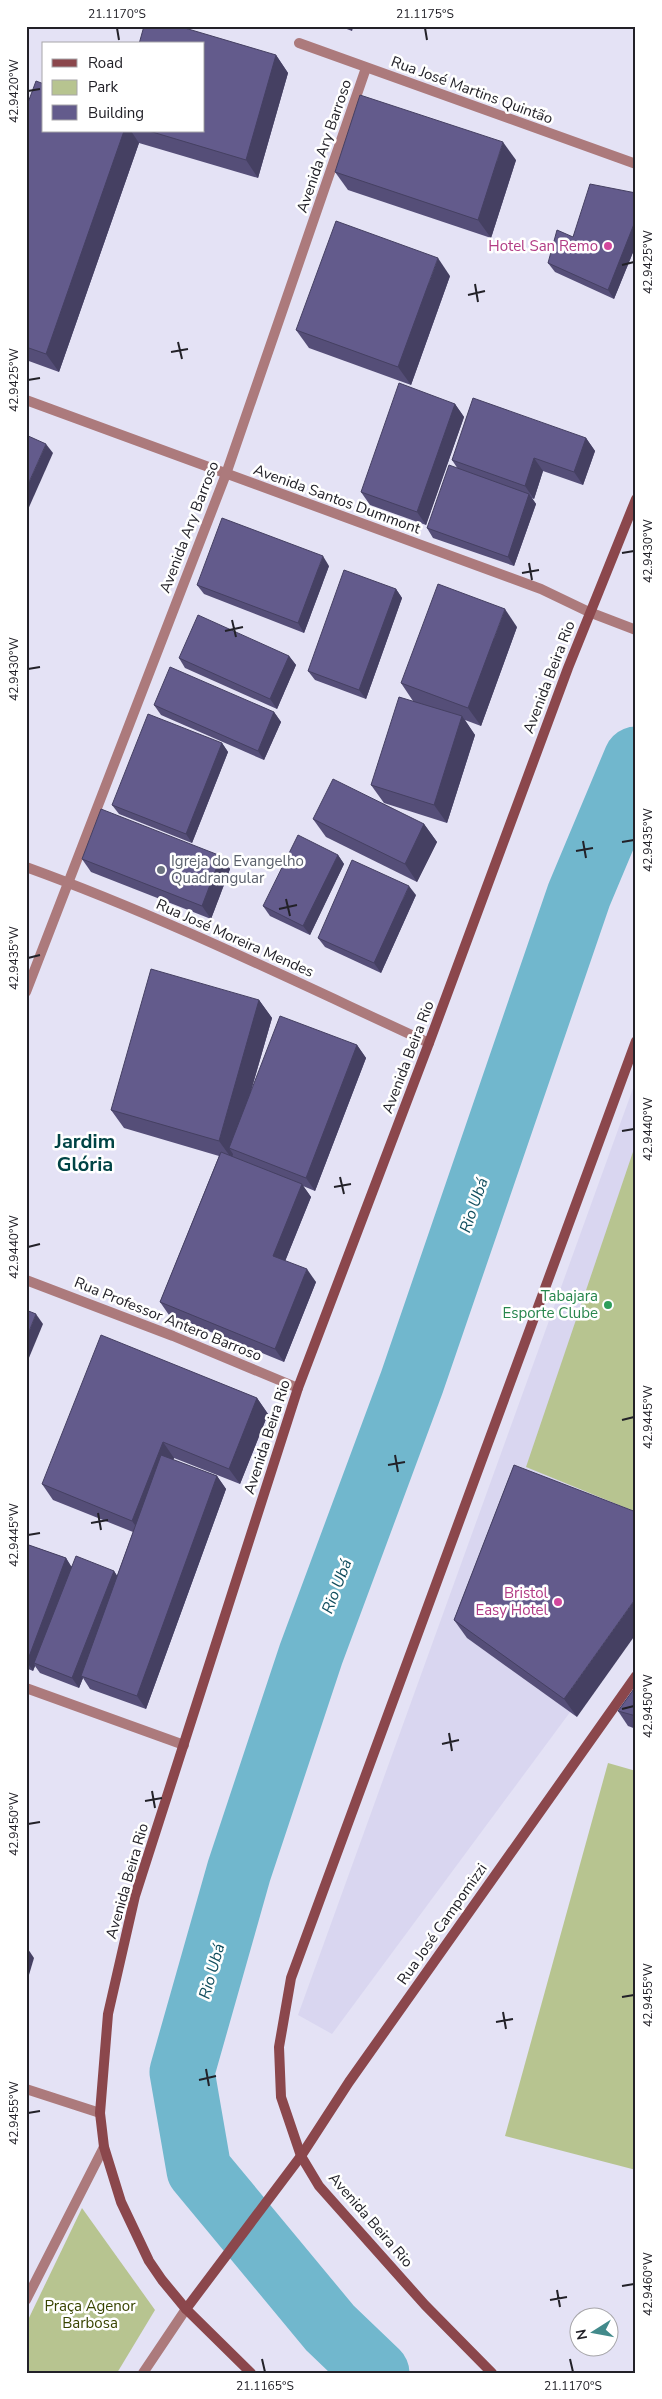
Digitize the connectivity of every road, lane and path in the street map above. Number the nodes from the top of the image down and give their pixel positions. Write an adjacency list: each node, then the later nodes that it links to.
1 (299, 43): 2 (street, Rua José Martins Quintão)
2 (366, 68): 3 (street, Rua José Martins Quintão); 5 (street, Avenida Ary Barroso)
3 (636, 164)
4 (26, 400): 5 (street, Avenida Santos Dummont)
5 (226, 474): 7 (street, Avenida Santos Dummont); 10 (street, Avenida Ary Barroso)
6 (636, 499): 7 (main road, Avenida Beira Rio)
7 (589, 612): 8 (street, Avenida Santos Dummont); 13 (main road, Avenida Beira Rio)
8 (636, 630)
9 (26, 867): 10 (street, Rua José Moreira Mendes)
10 (69, 883): 11 (street, Avenida Ary Barroso); 13 (street, Rua José Moreira Mendes)
11 (26, 992)
12 (636, 1041): 22 (main road, Avenida Beira Rio)
13 (430, 1042): 15 (main road, Avenida Beira Rio)
14 (26, 1280): 15 (street, Rua Professor Antero Barroso)
15 (298, 1388): 18 (main road, Avenida Beira Rio)
16 (636, 1676): 22 (main road, Rua José Campomizzi)
17 (26, 1688): 18 (street)
18 (184, 1745): 20 (main road, Avenida Beira Rio)
19 (26, 2089): 20 (street)
20 (100, 2113): 21 (main road, Avenida Beira Rio)
21 (104, 2147): 23 (street); 24 (main road, Avenida Beira Rio)
22 (301, 2156): 24 (main road, Rua José Campomizzi); 27 (main road, Avenida Beira Rio)
23 (26, 2300)
24 (186, 2309): 25 (street); 26 (main road, Avenida Beira Rio)
25 (143, 2373)
26 (251, 2373)
27 (492, 2373)

